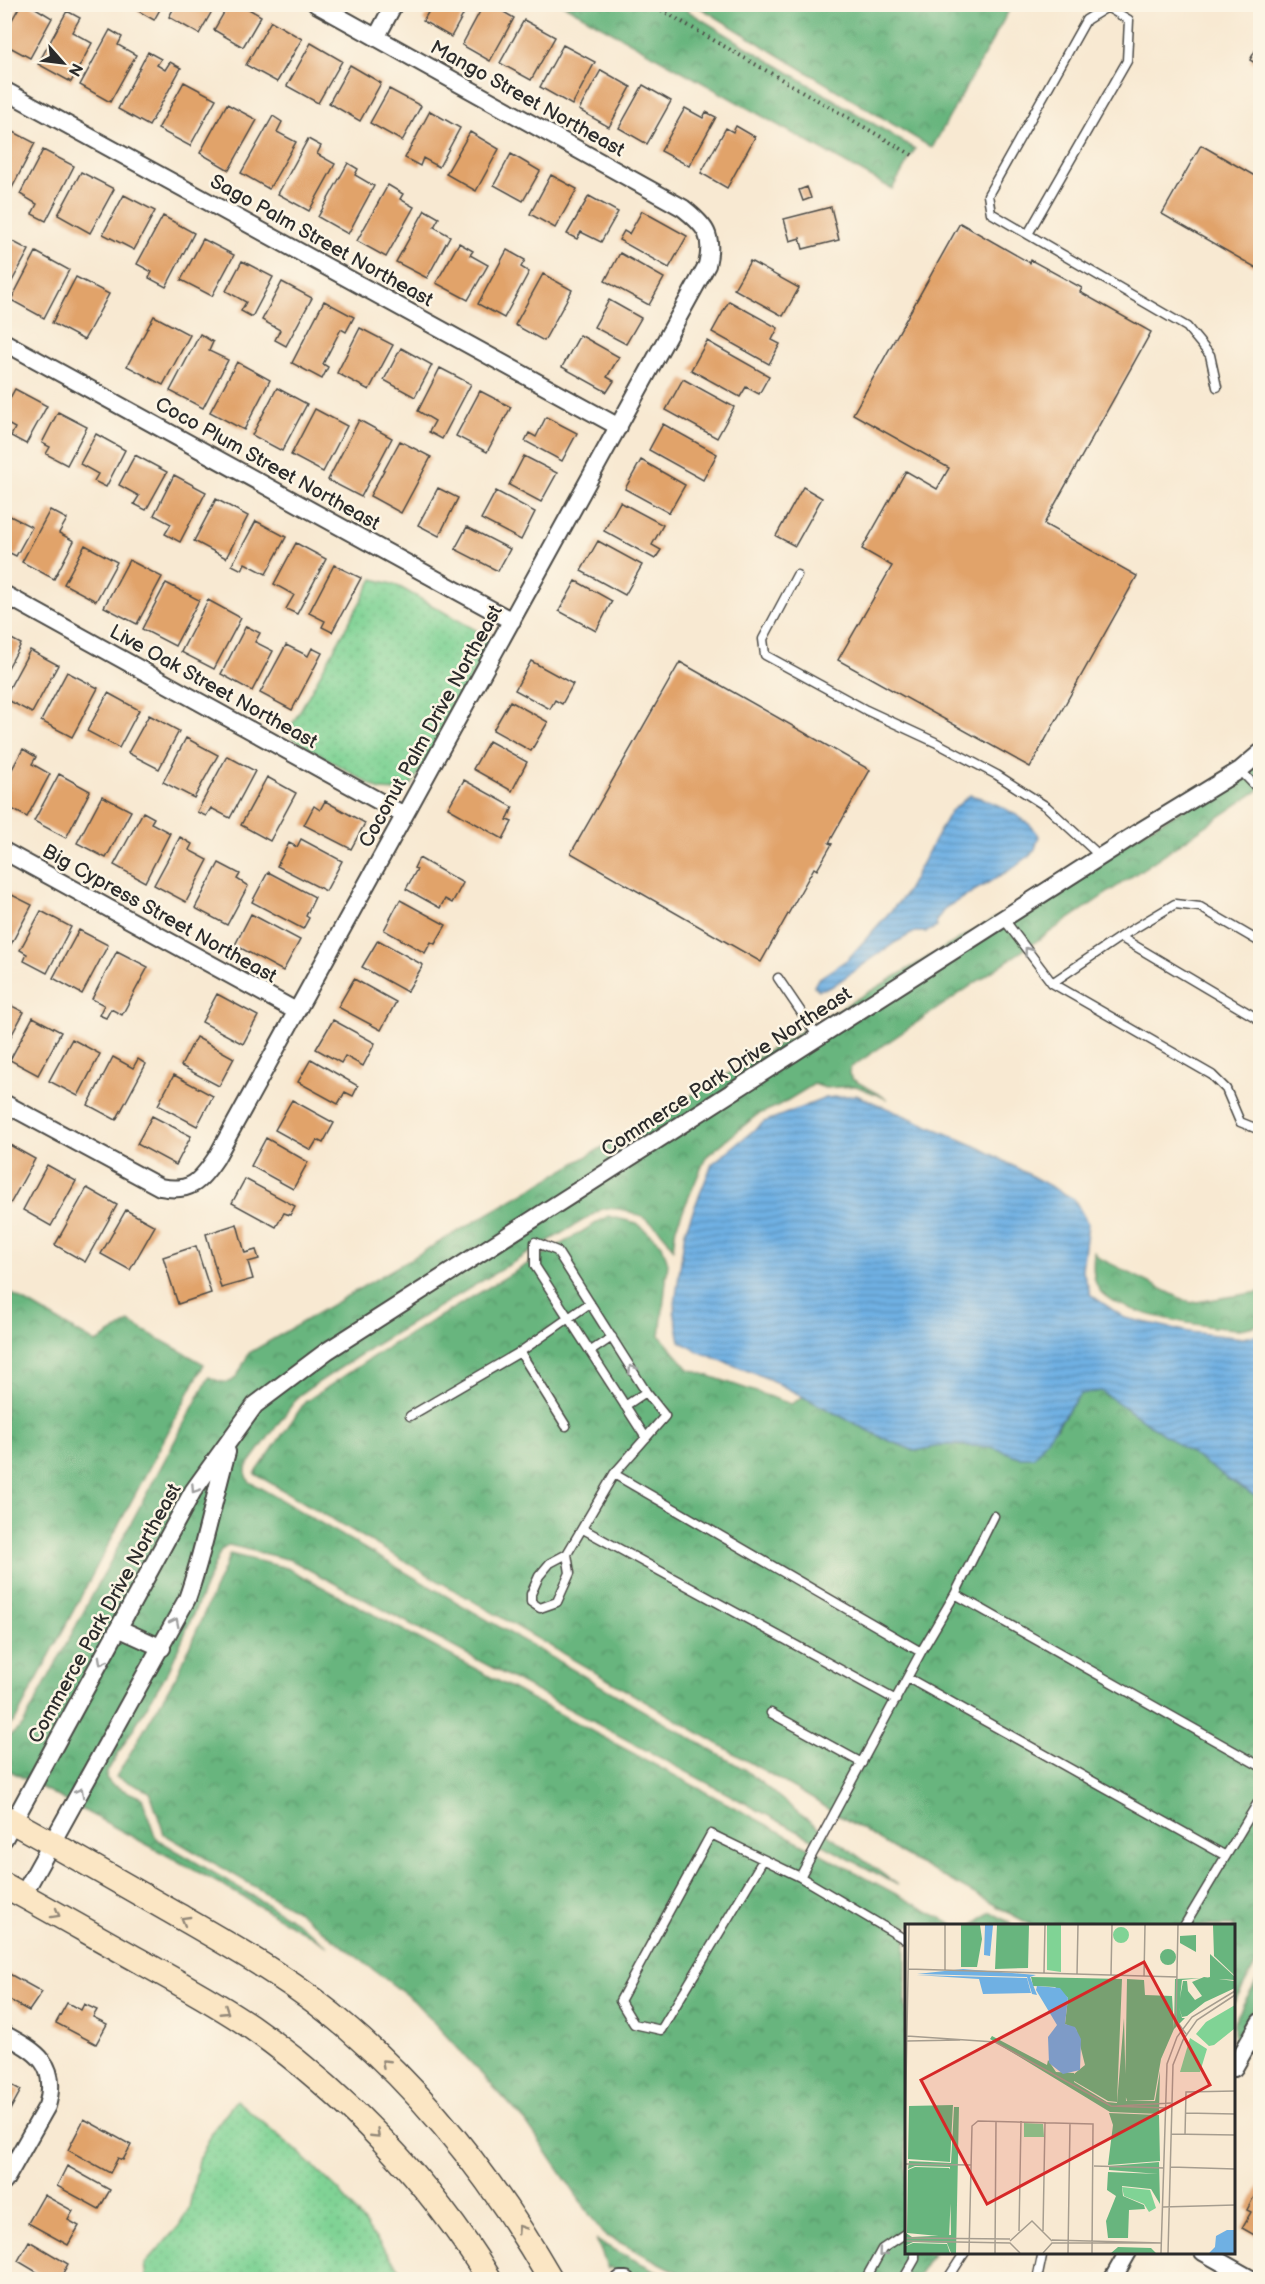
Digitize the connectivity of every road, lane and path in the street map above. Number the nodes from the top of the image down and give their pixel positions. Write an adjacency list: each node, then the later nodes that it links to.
1 (316, 4): 4 (street, Mango Street Northeast)
2 (394, 4): 4 (street)
3 (651, 4): 6 (path)
4 (376, 38): 8 (street, Mango Street Northeast)
5 (4, 90): 11 (street, Sago Palm Street Northeast)
6 (914, 156)
7 (1028, 234): 7 (lane); 10 (lane)
8 (710, 238): 11 (street, Coconut Palm Drive Northeast)
9 (4, 342): 14 (street, Coco Plum Street Northeast)
10 (1217, 387)
11 (619, 427): 14 (street, Coconut Palm Drive Northeast)
12 (797, 575): 20 (lane)
13 (4, 594): 18 (street, Live Oak Street Northeast)
14 (512, 621): 18 (street, Coconut Palm Drive Northeast)
15 (1260, 753): 16 (street, Commerce Park Drive Northeast)
16 (1240, 770): 17 (lane); 20 (street, Commerce Park Drive Northeast)
17 (1260, 791)
18 (404, 815): 26 (street, Coconut Palm Drive Northeast)
19 (4, 851): 26 (street, Big Cypress Street Northeast)
20 (1100, 856): 21 (street, Commerce Park Drive Northeast)
21 (1003, 918): 25 (lane, one-way to 21); 28 (street, Commerce Park Drive Northeast)
22 (1120, 937): 23 (lane); 25 (lane); 27 (lane)
23 (1260, 942)
24 (778, 978): 28 (lane)
25 (1052, 983): 30 (lane)
26 (296, 1011): 29 (street, Coconut Palm Drive Northeast)
27 (1260, 1020)
28 (818, 1037): 31 (street, Commerce Park Drive Northeast)
29 (4, 1103)
30 (1260, 1130)
31 (523, 1226): 32 (lane); 43 (street, Commerce Park Drive Northeast)
32 (535, 1242): 33 (lane); 34 (lane)
33 (590, 1303): 34 (lane); 35 (lane)
34 (567, 1317): 36 (lane); 37 (lane)
35 (612, 1337): 37 (lane); 38 (lane, one-way to 35)
36 (520, 1352): 40 (lane); 41 (lane)
37 (591, 1352): 39 (lane)
38 (646, 1392): 39 (lane); 42 (lane)
39 (625, 1406): 42 (lane)
40 (410, 1416)
41 (566, 1426)
42 (646, 1438): 44 (lane)
43 (230, 1442): 49 (street, Commerce Park Drive Northeast, one-way to 49); 50 (street, Commerce Park Drive Northeast, one-way to 43)
44 (614, 1474): 46 (lane); 51 (lane)
45 (994, 1516): 48 (lane)
46 (583, 1529): 47 (lane); 53 (lane)
47 (567, 1554): 47 (lane)
48 (955, 1593): 51 (lane); 56 (lane)
49 (120, 1629): 50 (street); 58 (street, Commerce Park Drive Northeast, one-way to 58)
50 (162, 1648): 59 (street, Commerce Park Drive Northeast, one-way to 50)
51 (921, 1652): 52 (lane)
52 (908, 1678): 53 (lane); 60 (lane)
53 (896, 1700): 55 (lane)
54 (771, 1713): 55 (lane)
55 (862, 1763): 62 (lane)
56 (1260, 1766)
57 (1260, 1799): 60 (lane)
58 (8, 1826): 59 (main road)
59 (52, 1843): 63 (street, Commerce Park Drive Northeast); 77 (main road, one-way to 59)
60 (1226, 1856): 64 (lane)
61 (764, 1860): 61 (lane); 62 (lane)
62 (800, 1877): 65 (lane)
63 (14, 1890): 76 (main road, one-way to 76)
64 (1185, 1924)
65 (905, 1939)
66 (1260, 2022): 68 (street)
67 (4, 2034): 69 (street)
68 (1235, 2065)
69 (4, 2182)
70 (905, 2234): 80 (lane, one-way to 80)
71 (915, 2254): 81 (lane)
72 (964, 2254): 82 (lane)
73 (1041, 2254): 83 (lane)
74 (1127, 2254): 84 (street)
75 (1205, 2254): 85 (street)
76 (490, 2280)
77 (551, 2280)
78 (620, 2280): 79 (street)
79 (626, 2280)
80 (865, 2280)
81 (903, 2280)
82 (946, 2280)
83 (1037, 2280)
84 (1113, 2280)
85 (1253, 2280)

